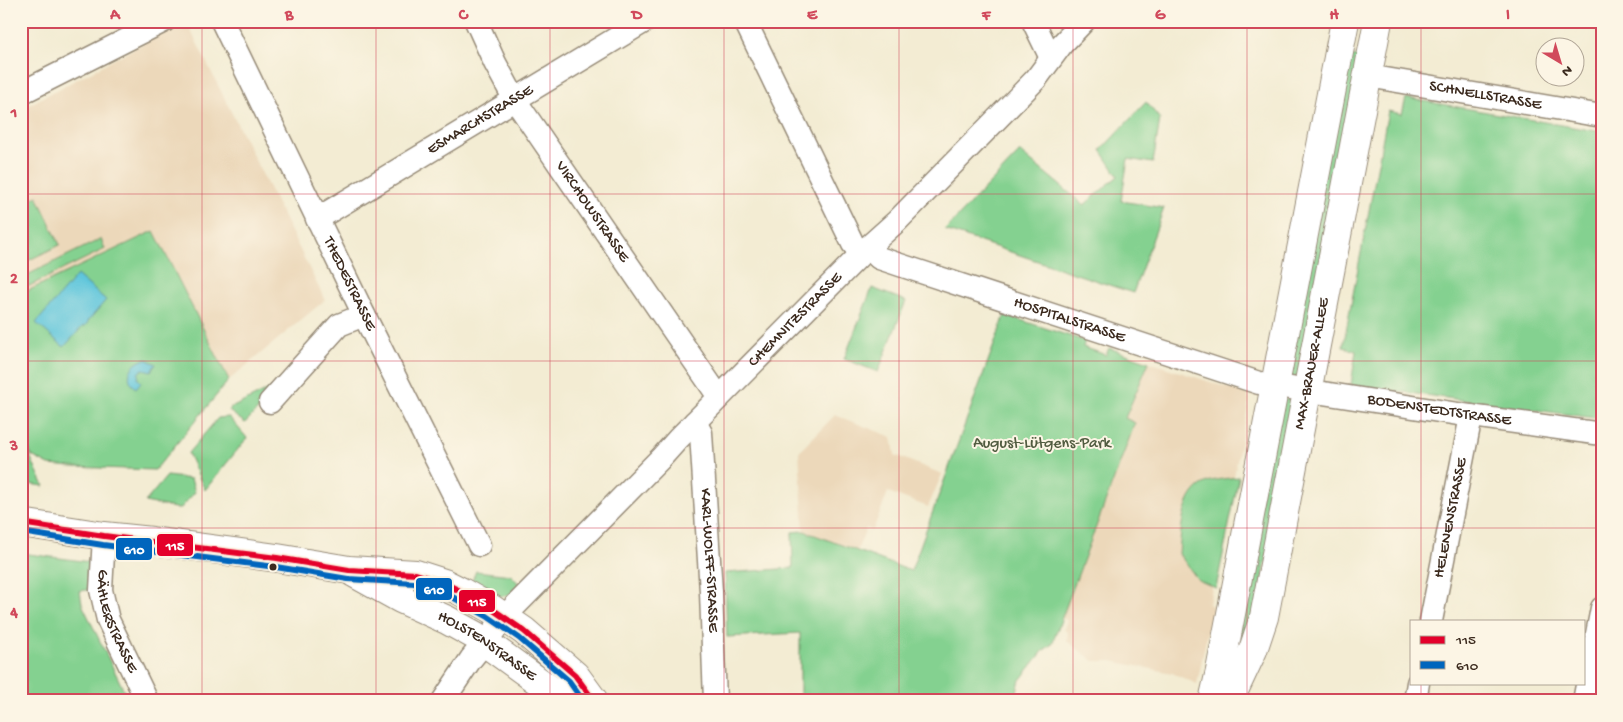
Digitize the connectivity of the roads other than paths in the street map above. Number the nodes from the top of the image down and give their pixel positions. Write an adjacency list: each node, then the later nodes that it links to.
1 (164, 21): 12 (street)
2 (222, 21): 15 (street, THEDESTRASSE)
3 (476, 21): 13 (street, VIRCHOWSTRASSE)
4 (645, 21): 13 (street, ESMARCHSTRASSE)
5 (745, 21): 16 (street, HOSPITALSTRASSE)
6 (1033, 21): 10 (street)
7 (1084, 21): 10 (street, CHEMNITZSTRASSE)
8 (1345, 21): 18 (main road, MAX-BRAUER-ALLEE)
9 (1378, 21): 11 (main road, MAX-BRAUER-ALLEE)
10 (1051, 58): 16 (street, CHEMNITZSTRASSE)
11 (1368, 76): 14 (street, SCHNELLSTRASSE); 19 (main road, MAX-BRAUER-ALLEE)
12 (21, 93)
13 (515, 100): 15 (street, ESMARCHSTRASSE); 20 (street, VIRCHOWSTRASSE)
14 (1602, 116)
15 (318, 219): 17 (street, THEDESTRASSE)
16 (864, 250): 18 (street, HOSPITALSTRASSE); 20 (street, CHEMNITZSTRASSE)
17 (364, 315): 21 (street); 27 (street, THEDESTRASSE)
18 (1275, 385): 19 (street, BODENSTEDTSTRASSE); 39 (main road, MAX-BRAUER-ALLEE)
19 (1308, 390): 22 (street, BODENSTEDTSTRASSE); 40 (main road, MAX-BRAUER-ALLEE)
20 (719, 397): 23 (street, CHEMNITZSTRASSE)
21 (270, 402)
22 (1471, 416): 24 (street, BODENSTEDTSTRASSE); 31 (street, HELENENSTRASSE)
23 (695, 422): 30 (street, CHEMNITZSTRASSE); 38 (street, KARL-WOLFF-STRASSE)
24 (1602, 434)
25 (21, 523): 26 (main road, HOLSTENSTRASSE)
26 (104, 536): 28 (main road, HOLSTENSTRASSE); 34 (street, GÄHLERSTRASSE)
27 (479, 545)
28 (349, 570): 30 (main road, HOLSTENSTRASSE); 32 (main road, HOLSTENSTRASSE)
29 (1602, 608): 42 (street)
30 (505, 618): 32 (street, CHEMNITZSTRASSE); 37 (main road, HOLSTENSTRASSE)
31 (1431, 620)
32 (485, 641): 35 (street, CHEMNITZSTRASSE); 36 (main road, HOLSTENSTRASSE)
33 (1418, 684): 41 (street)
34 (147, 701)
35 (443, 701)
36 (568, 701)
37 (594, 701)
38 (715, 701)
39 (1214, 701)
40 (1229, 701)
41 (1415, 701)
42 (1584, 701)

